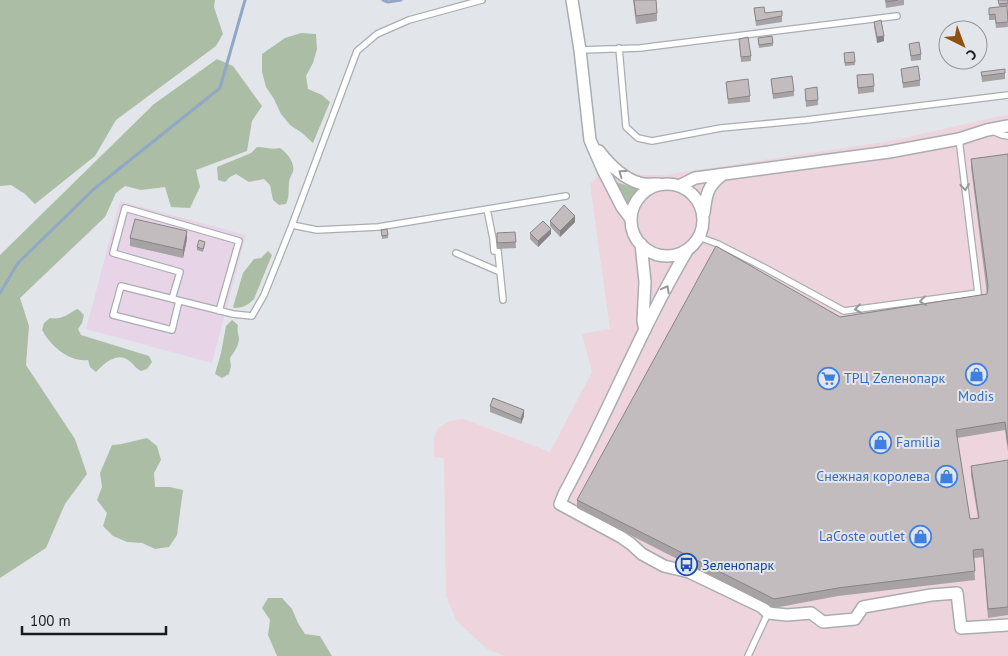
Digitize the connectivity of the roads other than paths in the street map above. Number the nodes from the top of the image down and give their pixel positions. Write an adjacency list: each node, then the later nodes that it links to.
1 (482, 0): 19 (lane)
2 (572, 0): 5 (street)
3 (898, 16): 4 (lane)
4 (619, 48): 5 (lane); 6 (lane)
5 (580, 50): 11 (street)
6 (1008, 95)
7 (1008, 126): 8 (street)
8 (987, 130): 9 (lane); 10 (street)
9 (1008, 136)
10 (959, 139): 12 (street); 20 (lane, one-way to 20)
11 (590, 140): 13 (street, one-way to 11); 17 (street)
12 (723, 174): 14 (street); 18 (street)
13 (666, 184): 14 (street); 17 (street)
14 (679, 186): 18 (street)
15 (566, 196): 16 (lane)
16 (486, 209): 19 (lane); 24 (lane)
17 (632, 220): 21 (street)
18 (703, 220): 20 (street)
19 (292, 225): 28 (lane)
20 (699, 237): 22 (street)
21 (641, 244): 22 (street); 29 (street)
22 (688, 250): 29 (street, one-way to 22)
23 (456, 253): 24 (lane)
24 (500, 272): 27 (lane)
25 (172, 299): 26 (lane); 26 (lane); 28 (lane)
26 (179, 300): 28 (lane)
27 (503, 300)
28 (219, 311)
29 (645, 330): 30 (street)
30 (768, 613): 31 (street); 32 (lane)
31 (1008, 626)
32 (748, 656)

